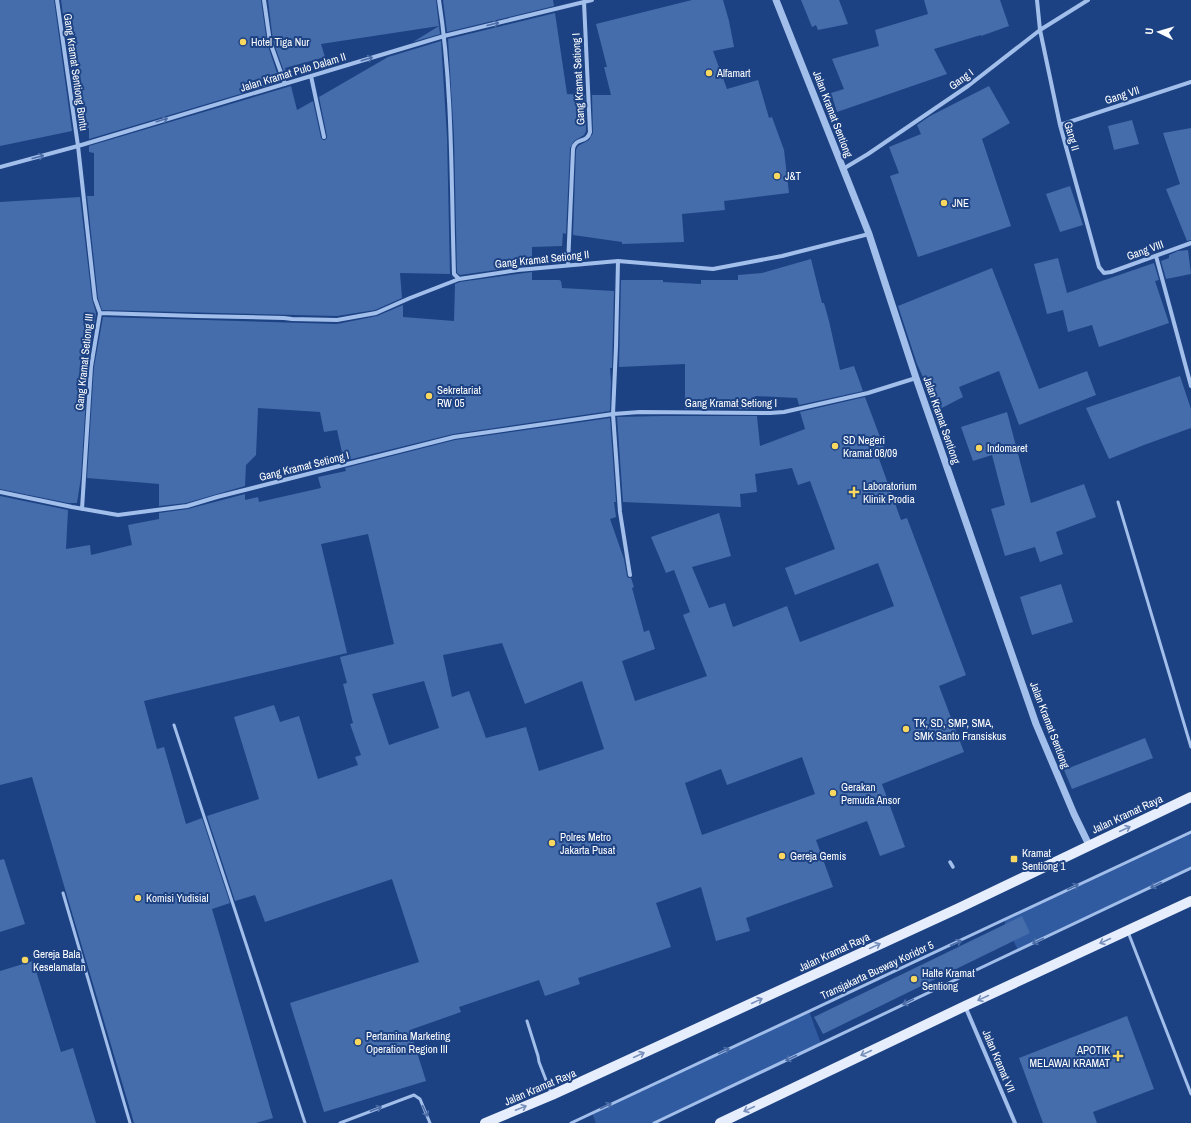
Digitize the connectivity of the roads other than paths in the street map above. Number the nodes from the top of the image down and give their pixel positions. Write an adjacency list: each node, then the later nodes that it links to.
1 (57, 0): 16 (street, Gang Kramat Sentiong Buntu)
2 (264, 0): 13 (street)
3 (438, 0): 10 (street)
4 (592, 0): 8 (street, Jalan Kramat Pulo Dalam II)
5 (776, 0): 18 (street, Jalan Kramat Sentiong)
6 (1037, 0): 9 (street, Gang II)
7 (1088, 0): 9 (street, Gang I)
8 (584, 2): 10 (street, Jalan Kramat Pulo Dalam II, one-way to 8); 23 (street, Gang Kramat Setiong I)
9 (1040, 30): 14 (street, Gang II); 18 (street, Gang I)
10 (444, 36): 11 (street, Jalan Kramat Pulo Dalam II, one-way to 10); 25 (street)
11 (311, 76): 13 (street, Jalan Kramat Pulo Dalam II); 15 (street)
12 (1191, 82): 14 (street, Gang VII)
13 (285, 84): 16 (street, Jalan Kramat Pulo Dalam II, one-way to 13)
14 (1060, 125): 24 (street, Gang II)
15 (324, 137)
16 (78, 146): 17 (street, Jalan Kramat Pulo Dalam II, one-way to 16); 26 (street, Gang Kramat Setiong III)
17 (0, 167)
18 (842, 169): 19 (street, Jalan Kramat Sentiong)
19 (869, 234): 22 (street, Gang Kramat Setiong II); 27 (street, Jalan Kramat Sentiong)
20 (1191, 243): 21 (street, Gang VIII)
21 (1156, 256): 24 (street, Gang VIII); 28 (street)
22 (618, 261): 23 (street, Gang Kramat Setiong II); 29 (street)
23 (568, 265): 25 (street, Gang Kramat Setiong II)
24 (1104, 272)
25 (460, 279): 26 (street, Gang Kramat Setiong II)
26 (100, 313): 32 (street, Gang Kramat Setiong III)
27 (916, 378): 29 (street, Gang Kramat Setiong I); 38 (street, Jalan Kramat Sentiong)
28 (1191, 386)
29 (613, 414): 32 (street, Gang Kramat Setiong I); 33 (street)
30 (0, 492): 32 (street, Gang Kramat Setiong I)
31 (1118, 502): 35 (lane)
32 (82, 509)
33 (630, 575)
34 (174, 724): 51 (lane)
35 (1191, 747)
36 (1191, 797): 38 (main road, Jalan Kramat Raya, one-way to 36)
37 (1191, 832): 55 (lane, Transjakarta Busway Koridor 5, one-way to 37)
38 (1090, 845): 48 (main road, Jalan Kramat Raya, one-way to 38)
39 (950, 862): 40 (street)
40 (953, 867)
41 (1191, 868): 56 (lane, one-way to 56)
42 (62, 893): 50 (lane)
43 (1191, 901): 44 (main road)
44 (1127, 930): 45 (main road, one-way to 45); 47 (lane)
45 (965, 1006): 49 (main road, one-way to 49); 58 (street, Jalan Kramat VII)
46 (527, 1021): 48 (lane)
47 (1191, 1094)
48 (552, 1095): 54 (main road, Jalan Kramat Raya, one-way to 48)
49 (733, 1120): 57 (main road)
50 (130, 1123)
51 (305, 1123)
52 (340, 1123): 53 (lane, one-way to 53)
53 (430, 1123)
54 (485, 1123)
55 (571, 1123)
56 (654, 1123)
57 (720, 1123)
58 (1015, 1123)

